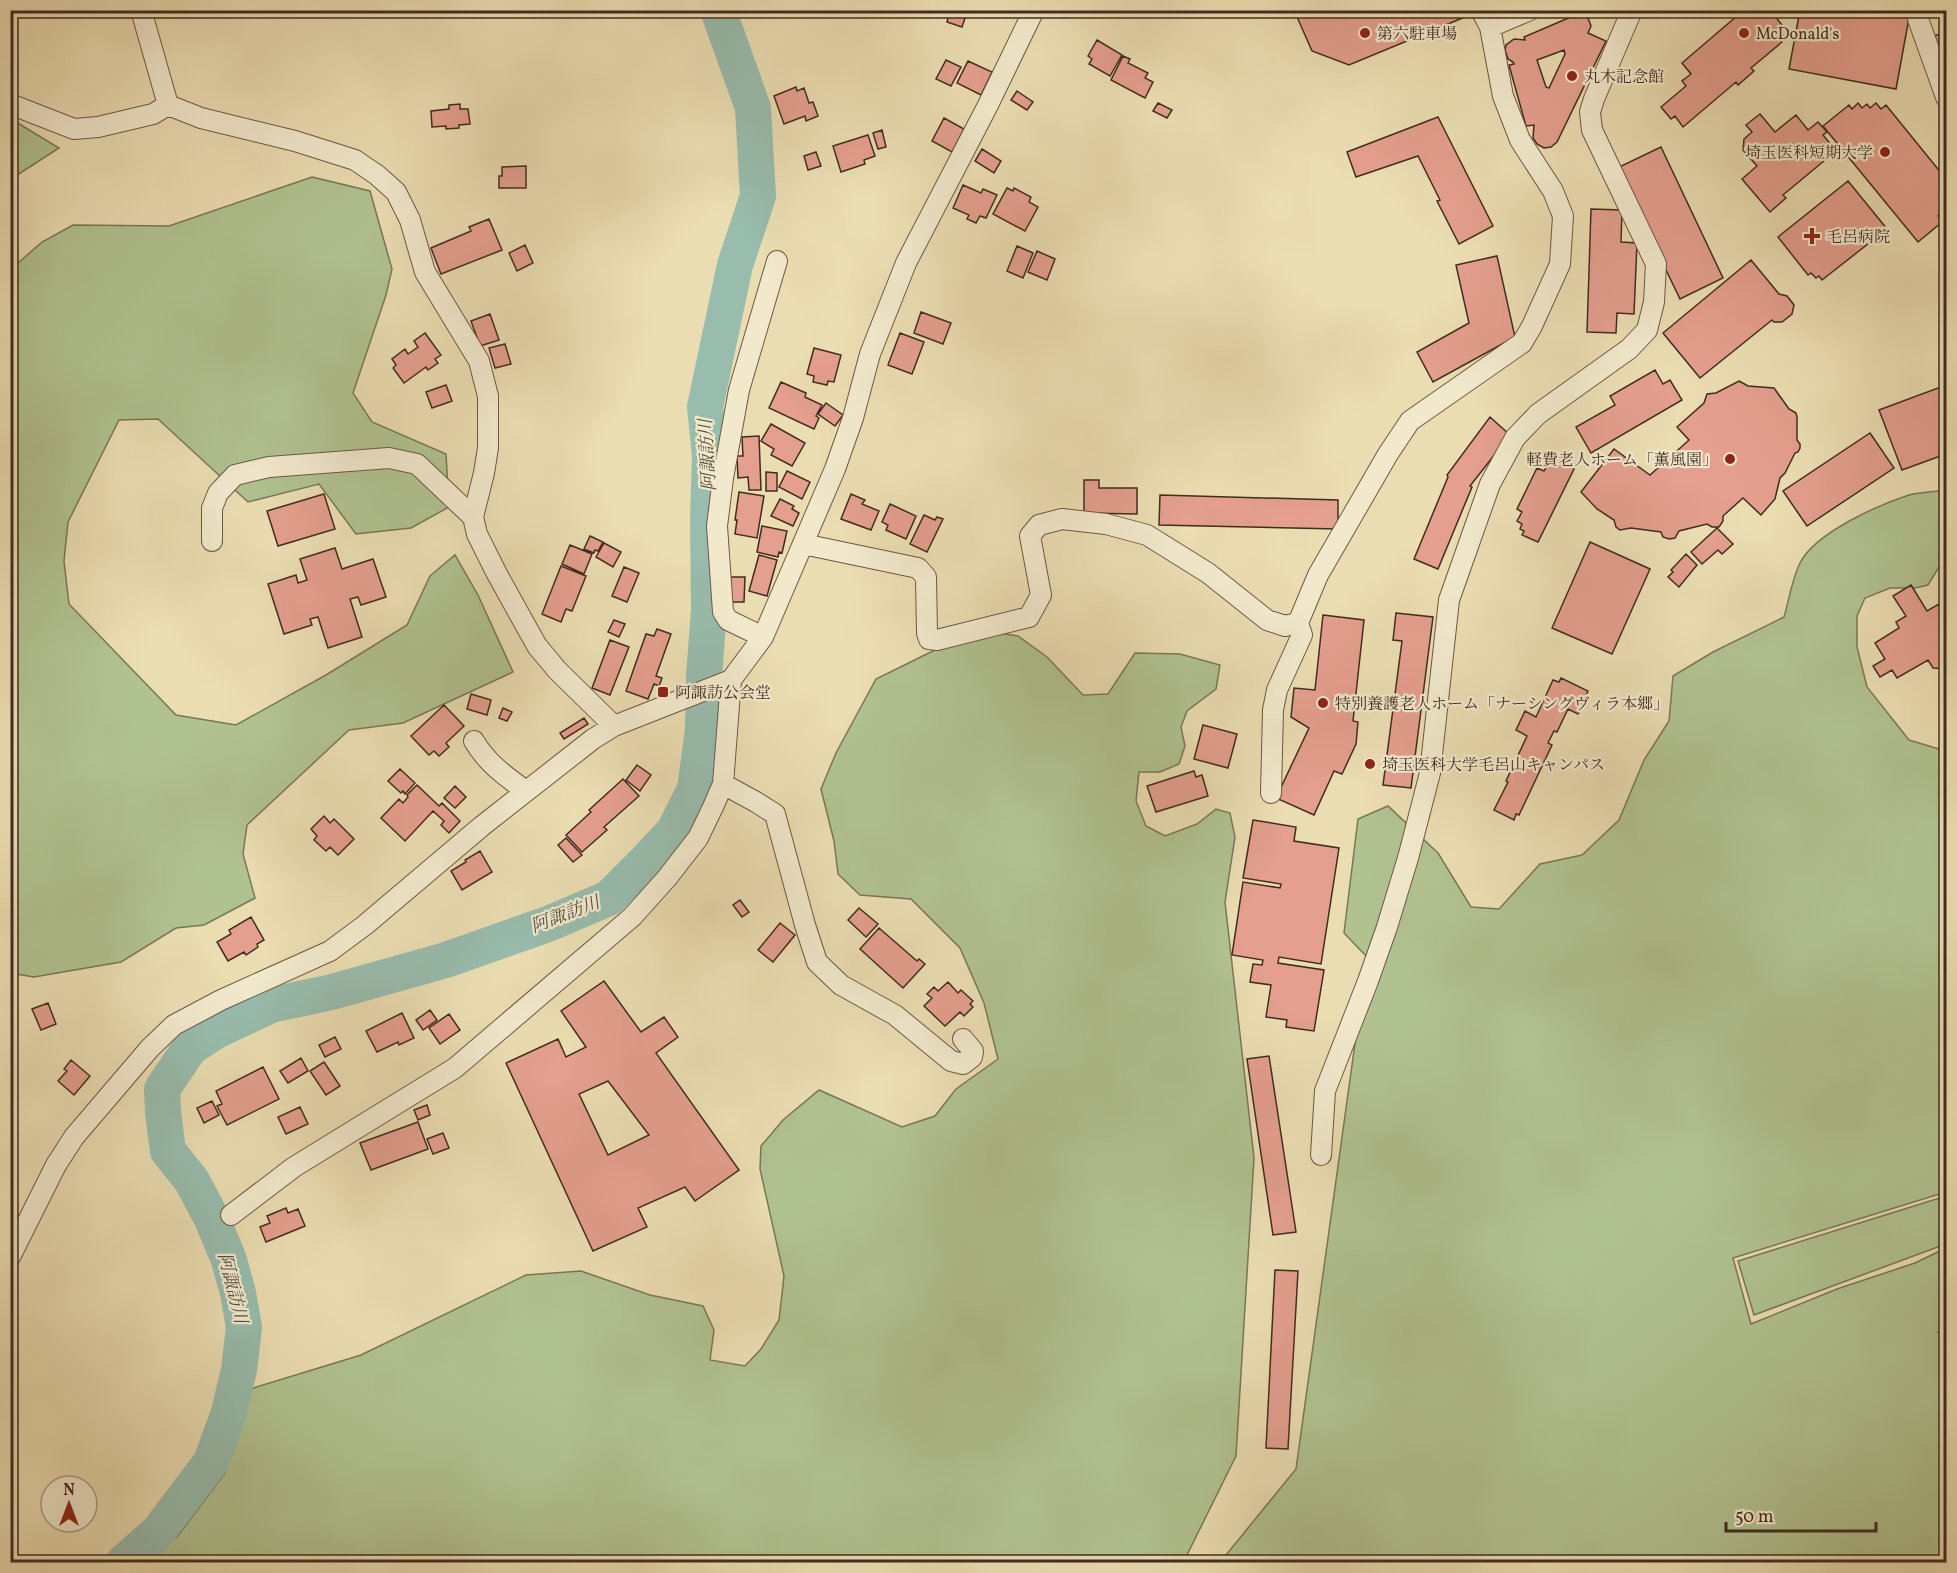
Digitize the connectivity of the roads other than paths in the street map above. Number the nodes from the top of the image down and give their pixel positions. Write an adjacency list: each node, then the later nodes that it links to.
1 (141, 10): 9 (street)
2 (1034, 10): 13 (street)
3 (1530, 10): 5 (street)
4 (1632, 10): 23 (street)
5 (1486, 19): 14 (street)
6 (1918, 19): 7 (street)
7 (1947, 97)
8 (10, 104): 9 (street)
9 (168, 105): 11 (street)
10 (777, 261): 15 (street)
11 (473, 517): 12 (street); 17 (street)
12 (212, 541)
13 (803, 544): 14 (street); 15 (street)
14 (1298, 623): 21 (street)
15 (763, 637): 16 (street)
16 (732, 680): 17 (street); 19 (street)
17 (614, 726): 20 (street)
18 (474, 741): 20 (street)
19 (723, 784): 22 (street); 24 (street)
20 (526, 791): 25 (street)
21 (1271, 793)
22 (963, 1039)
23 (1321, 1155)
24 (231, 1215)
25 (10, 1257)

